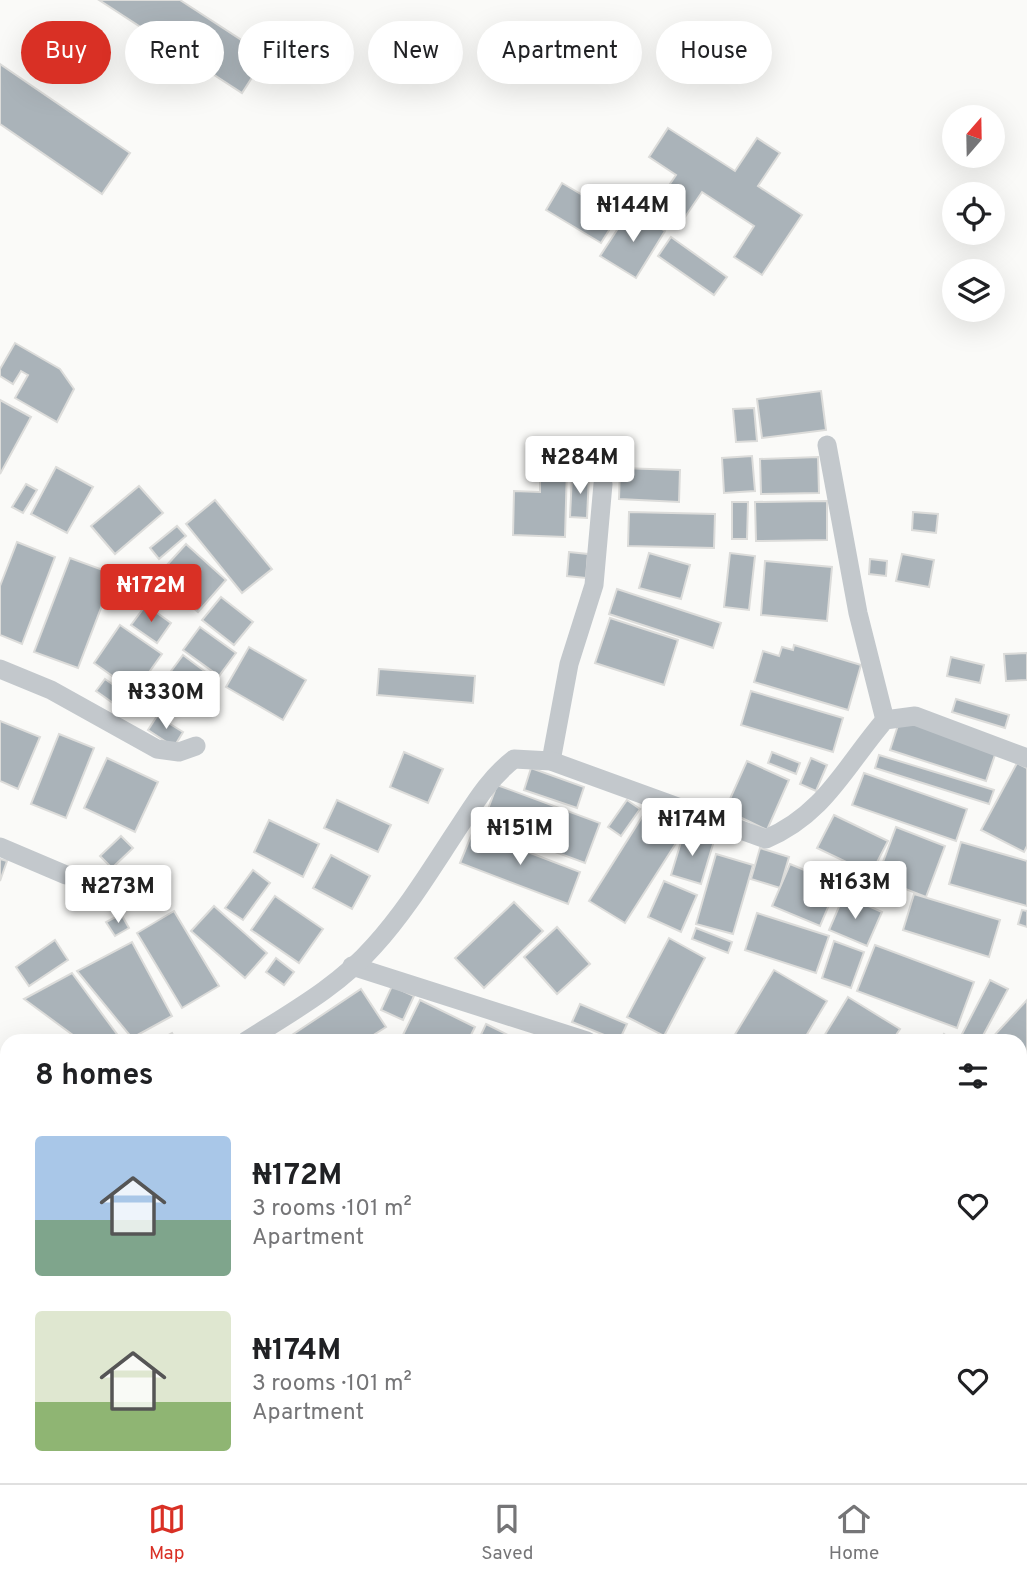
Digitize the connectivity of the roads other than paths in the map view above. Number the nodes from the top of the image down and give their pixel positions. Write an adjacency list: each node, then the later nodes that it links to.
1 (827, 446): 4 (street)
2 (603, 484): 7 (street)
3 (0, 669): 5 (street)
4 (885, 720): 6 (street); 7 (street)
5 (196, 746)
6 (1027, 758)
7 (551, 761): 10 (street)
8 (0, 847): 9 (street)
9 (66, 875)
10 (352, 966): 11 (street); 12 (street)
11 (257, 1034)
12 (565, 1034)

